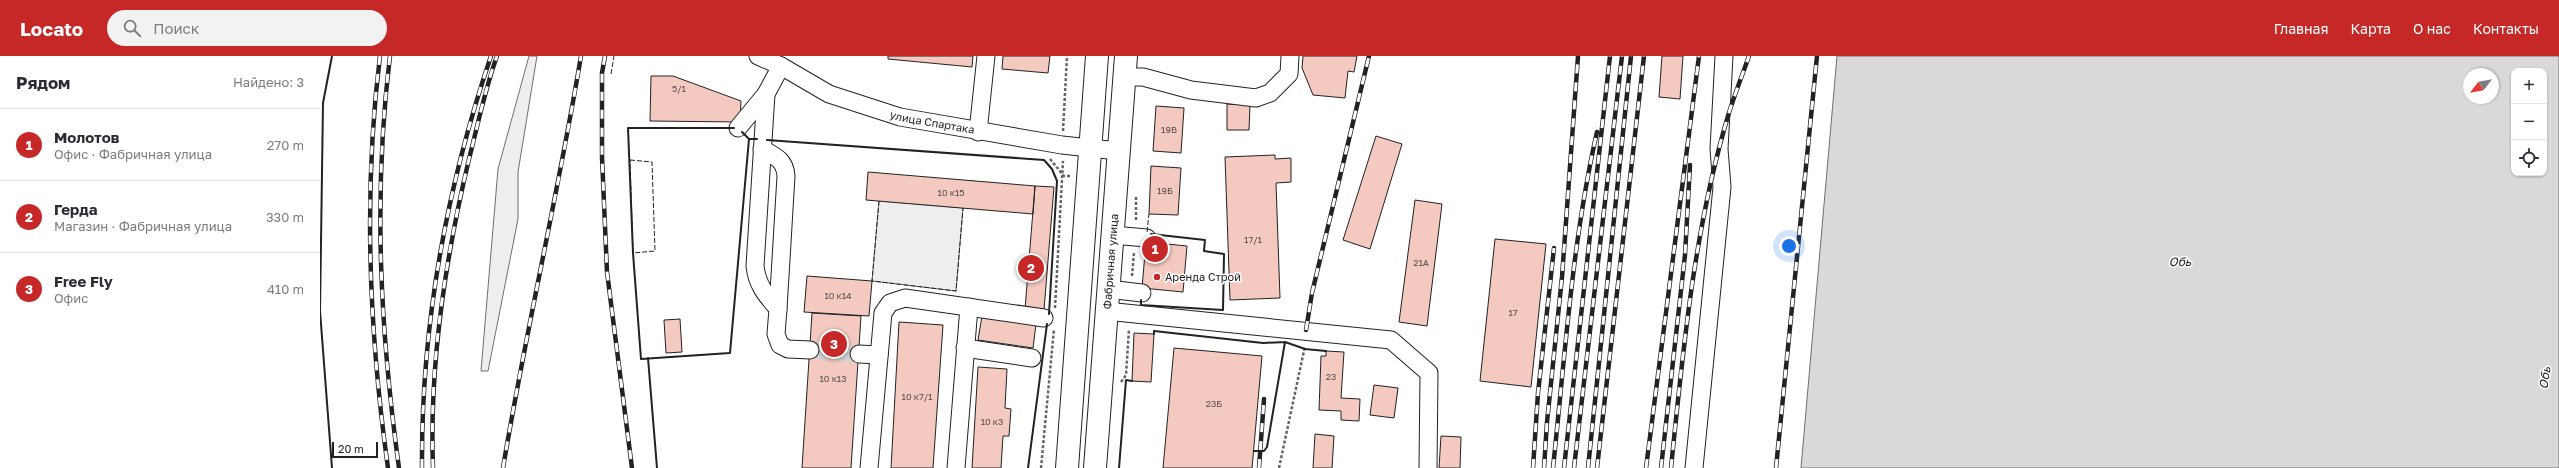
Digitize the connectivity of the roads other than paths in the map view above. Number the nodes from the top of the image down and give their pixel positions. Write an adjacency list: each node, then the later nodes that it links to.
1 (758, 56): 6 (street, улица Спартака)
2 (986, 56): 10 (street)
3 (1097, 56): 11 (main road)
4 (1290, 56): 7 (street)
5 (1724, 56): 32 (street)
6 (781, 66): 8 (street); 10 (street, улица Спартака)
7 (1125, 66): 13 (main road, Фабричная улица)
8 (766, 94): 9 (street); 12 (street)
9 (738, 128)
10 (978, 132): 11 (street, улица Спартака)
11 (1090, 148): 13 (street, улица Спартака); 29 (main road)
12 (762, 149): 19 (street); 19 (street)
13 (1118, 151): 14 (main road, Фабричная улица)
14 (1112, 235): 15 (street); 16 (main road, Фабричная улица)
15 (1141, 237)
16 (1108, 289): 17 (street); 20 (main road, Фабричная улица)
17 (1136, 293)
18 (968, 307): 21 (street); 22 (street); 25 (street)
19 (778, 309): 23 (street)
20 (1106, 311): 30 (main road, Фабричная улица); 31 (street)
21 (1051, 320)
22 (965, 348): 26 (street); 28 (street)
23 (810, 350)
24 (859, 354): 25 (street)
25 (879, 355): 27 (street)
26 (1032, 358)
27 (869, 468)
28 (956, 468)
29 (1068, 468)
30 (1095, 468)
31 (1428, 468)
32 (1694, 468)

